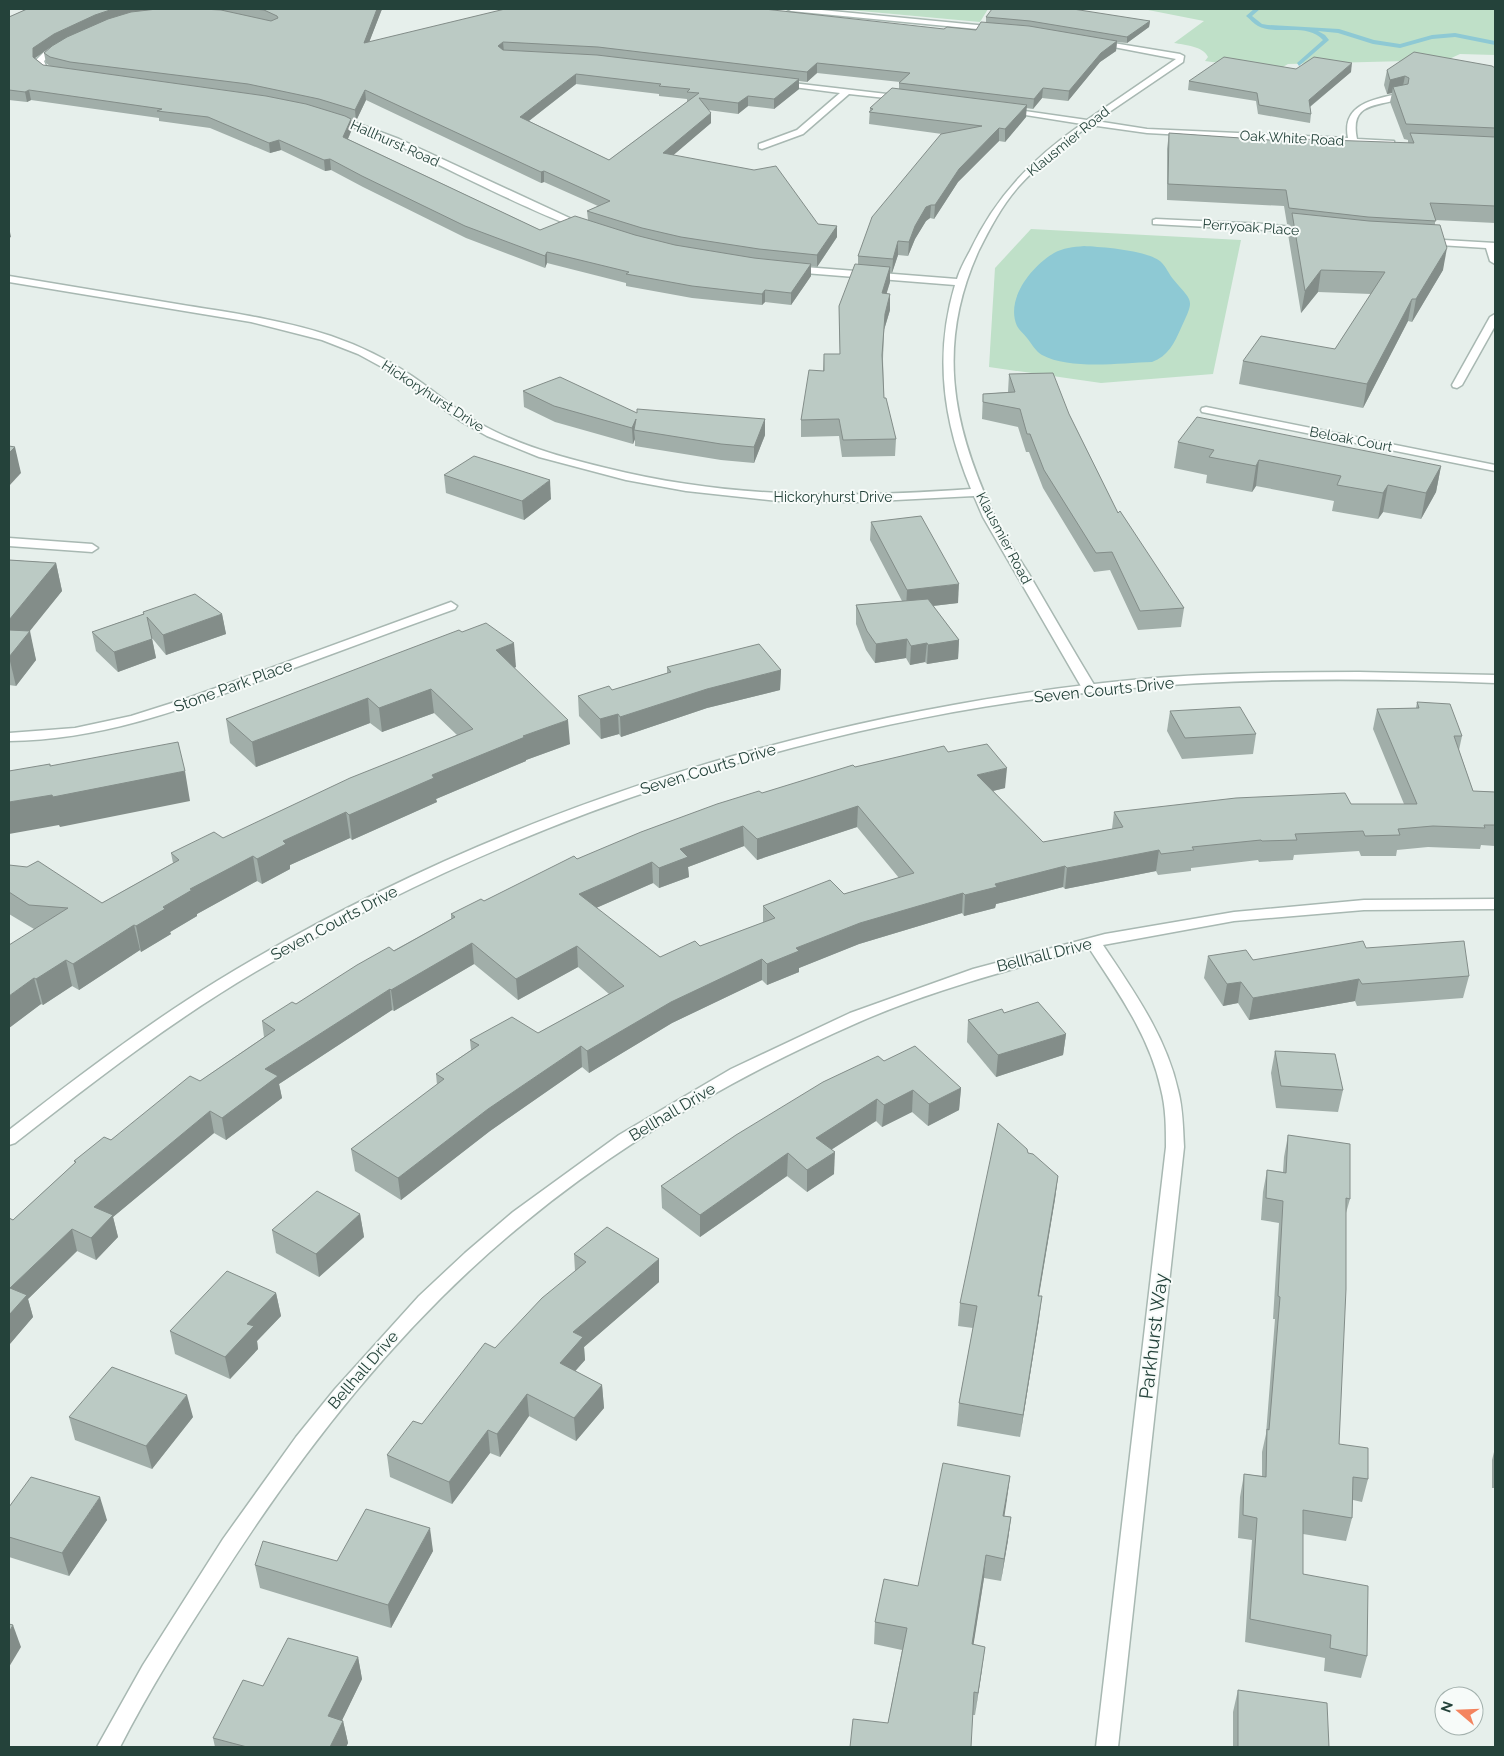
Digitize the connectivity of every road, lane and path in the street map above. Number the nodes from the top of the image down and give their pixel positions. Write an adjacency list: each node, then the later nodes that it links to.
1 (791, 9): 2 (street)
2 (1003, 29)
3 (1092, 41): 12 (street, Klausmier Road)
4 (70, 42): 5 (street)
5 (65, 75)
6 (772, 82): 7 (street)
7 (847, 91): 9 (street); 15 (street)
8 (1402, 95): 13 (street)
9 (914, 99)
10 (995, 108): 12 (street, Oak White Road)
11 (323, 115): 17 (street, Hallhurst Road)
12 (1090, 122): 13 (street, Oak White Road); 24 (street, Klausmier Road)
13 (1353, 141): 14 (street, Oak White Road)
14 (1399, 143)
15 (762, 146)
16 (1156, 222): 18 (street, Perryoak Place)
17 (594, 230)
18 (1319, 233)
19 (1421, 242): 20 (street)
20 (1493, 246): 21 (street)
21 (1495, 261)
22 (779, 268): 24 (street)
23 (9, 280): 29 (street, Hickoryhurst Drive)
24 (959, 282): 29 (street, Klausmier Road)
25 (1495, 317): 26 (street)
26 (1457, 385)
27 (1206, 410): 28 (street, Beloak Court)
28 (1495, 468)
29 (978, 492): 34 (street, Klausmier Road)
30 (9, 542): 31 (street)
31 (92, 548)
32 (451, 606): 35 (street, Stone Park Place)
33 (1495, 680): 34 (street, Seven Courts Drive)
34 (1089, 688): 38 (street, Seven Courts Drive)
35 (9, 737)
36 (1495, 904): 37 (street, Bellhall Drive)
37 (1093, 942): 39 (street, Bellhall Drive); 40 (street, Parkhurst Way)
38 (9, 1139)
39 (108, 1747)
40 (1106, 1747)

